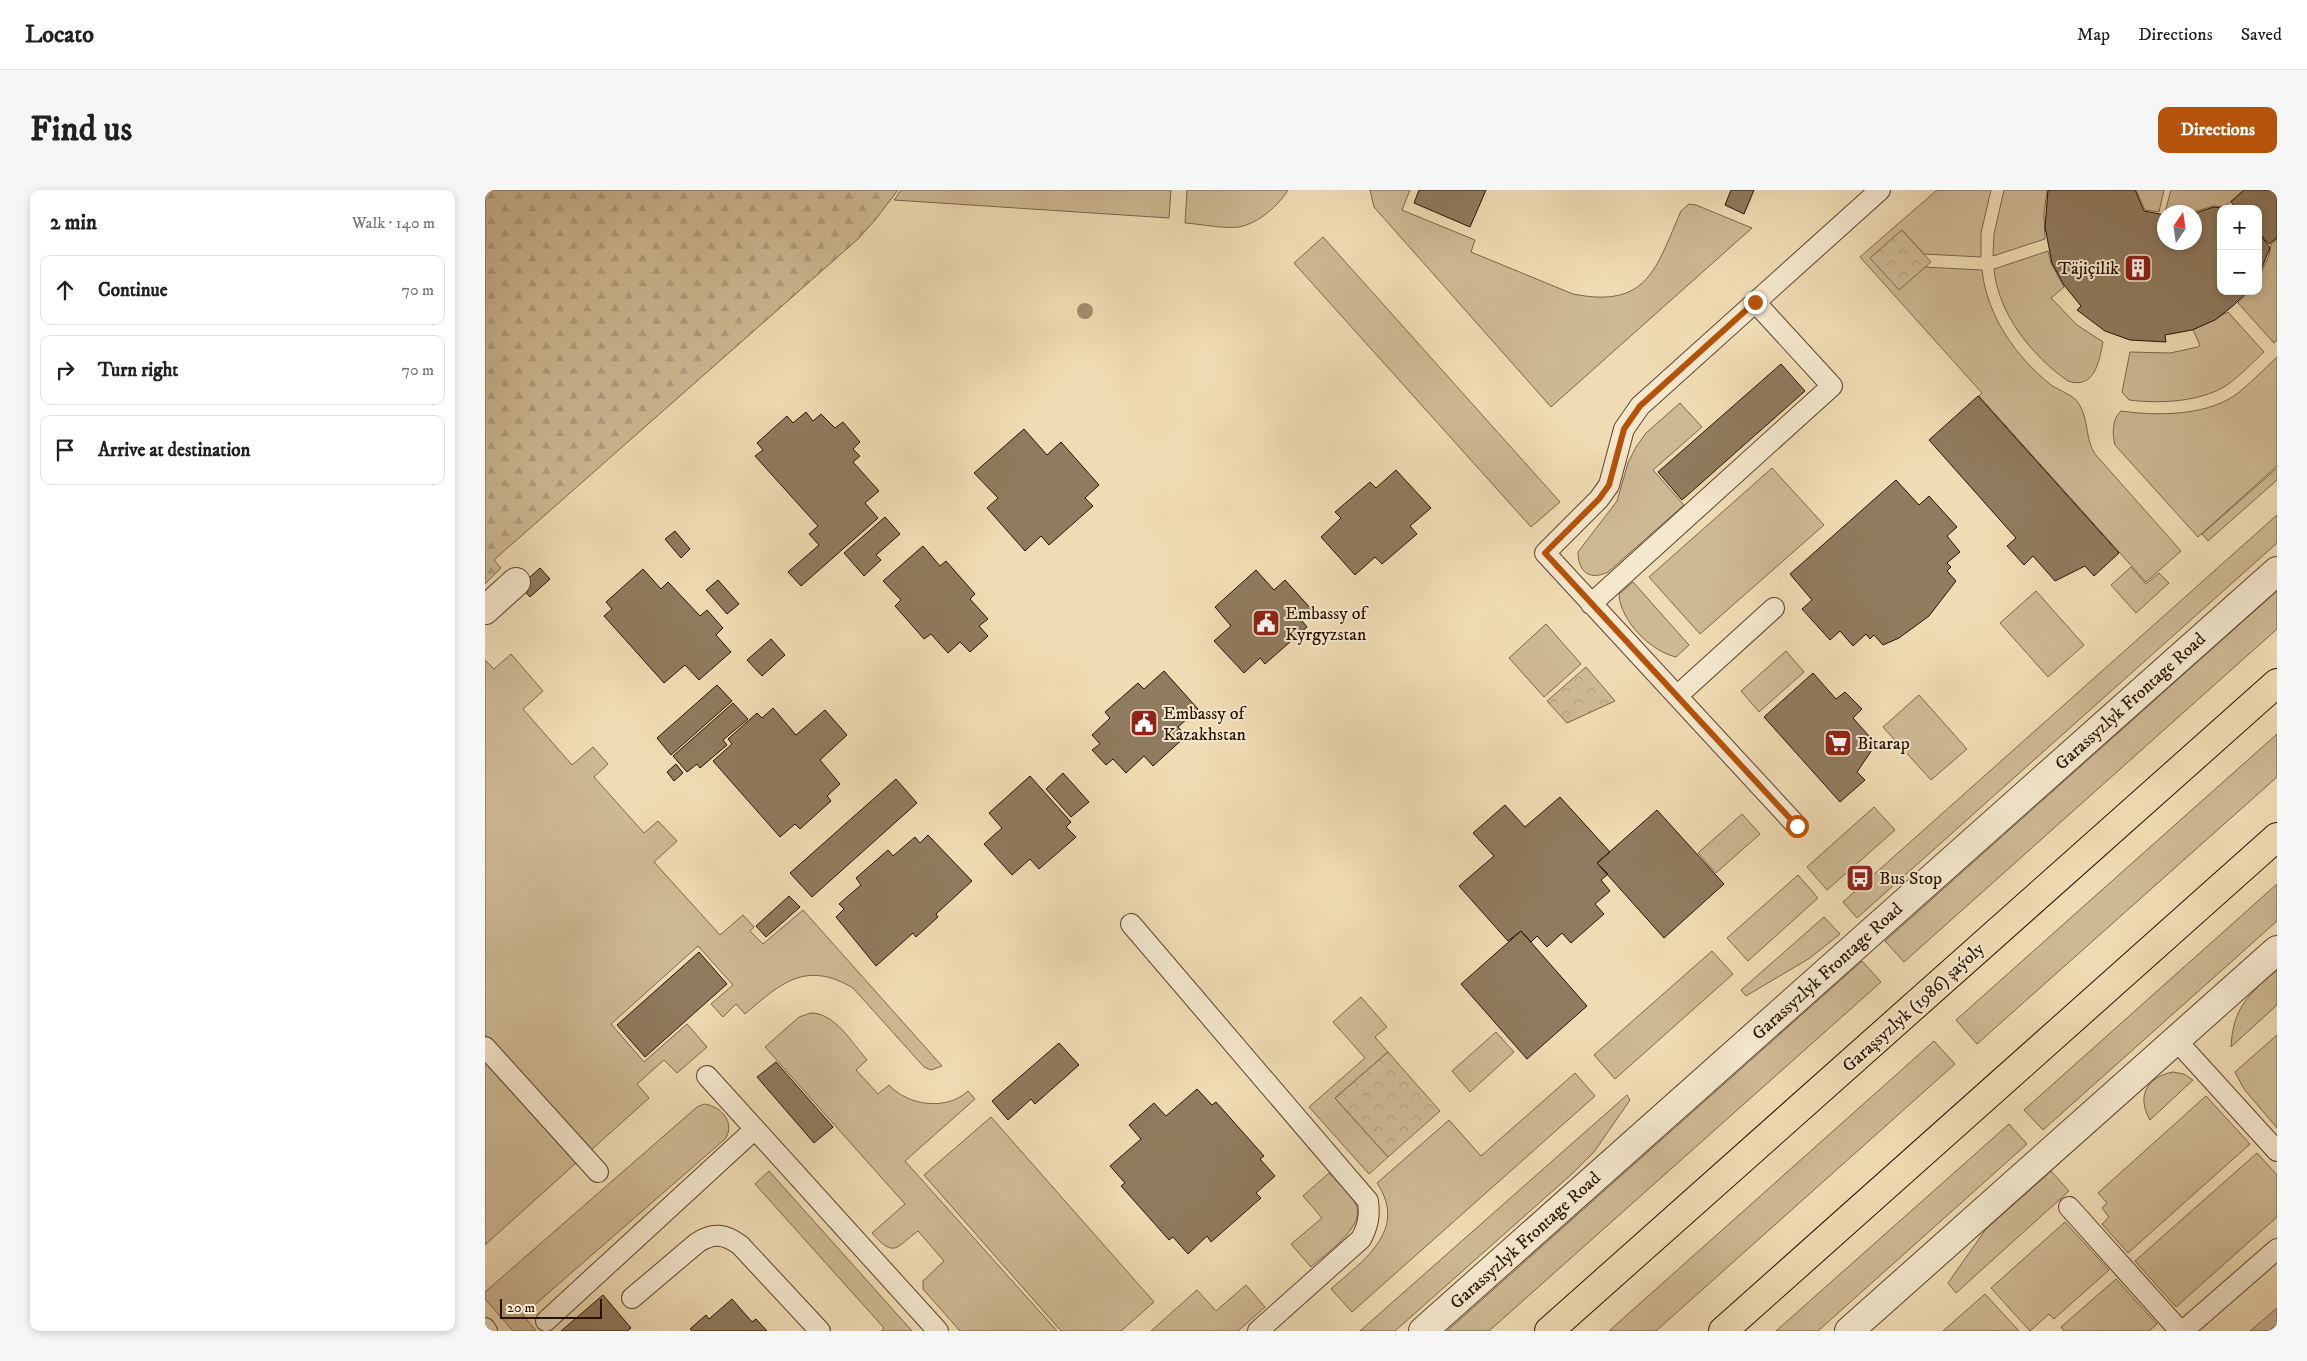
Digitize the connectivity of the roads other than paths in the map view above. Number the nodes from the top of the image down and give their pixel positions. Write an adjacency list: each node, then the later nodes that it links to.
1 (1880, 190): 2 (lane)
2 (1755, 302): 5 (lane); 5 (lane)
3 (2277, 571): 27 (street, Garassyzlyk Frontage Road)
4 (516, 582): 7 (street)
5 (1591, 604): 9 (lane)
6 (1774, 608): 9 (lane)
7 (485, 610)
8 (2277, 683): 28 (main road, Garaşsyzlyk (1986) şaýoly)
9 (1677, 696): 10 (lane)
10 (1797, 826)
11 (2277, 837): 29 (main road)
12 (1131, 924): 26 (lane)
13 (2277, 950): 14 (street)
14 (2176, 1040): 18 (lane); 30 (street)
15 (485, 1047): 19 (lane)
16 (707, 1076): 17 (lane)
17 (755, 1129): 23 (lane); 25 (lane)
18 (2277, 1151)
19 (598, 1172)
20 (2069, 1207): 31 (lane)
21 (2277, 1249): 31 (lane)
22 (632, 1298): 24 (lane)
23 (546, 1321)
24 (820, 1331)
25 (938, 1331)
26 (1258, 1331)
27 (1423, 1331)
28 (1549, 1331)
29 (1723, 1331)
30 (1849, 1331)
31 (2182, 1331)

